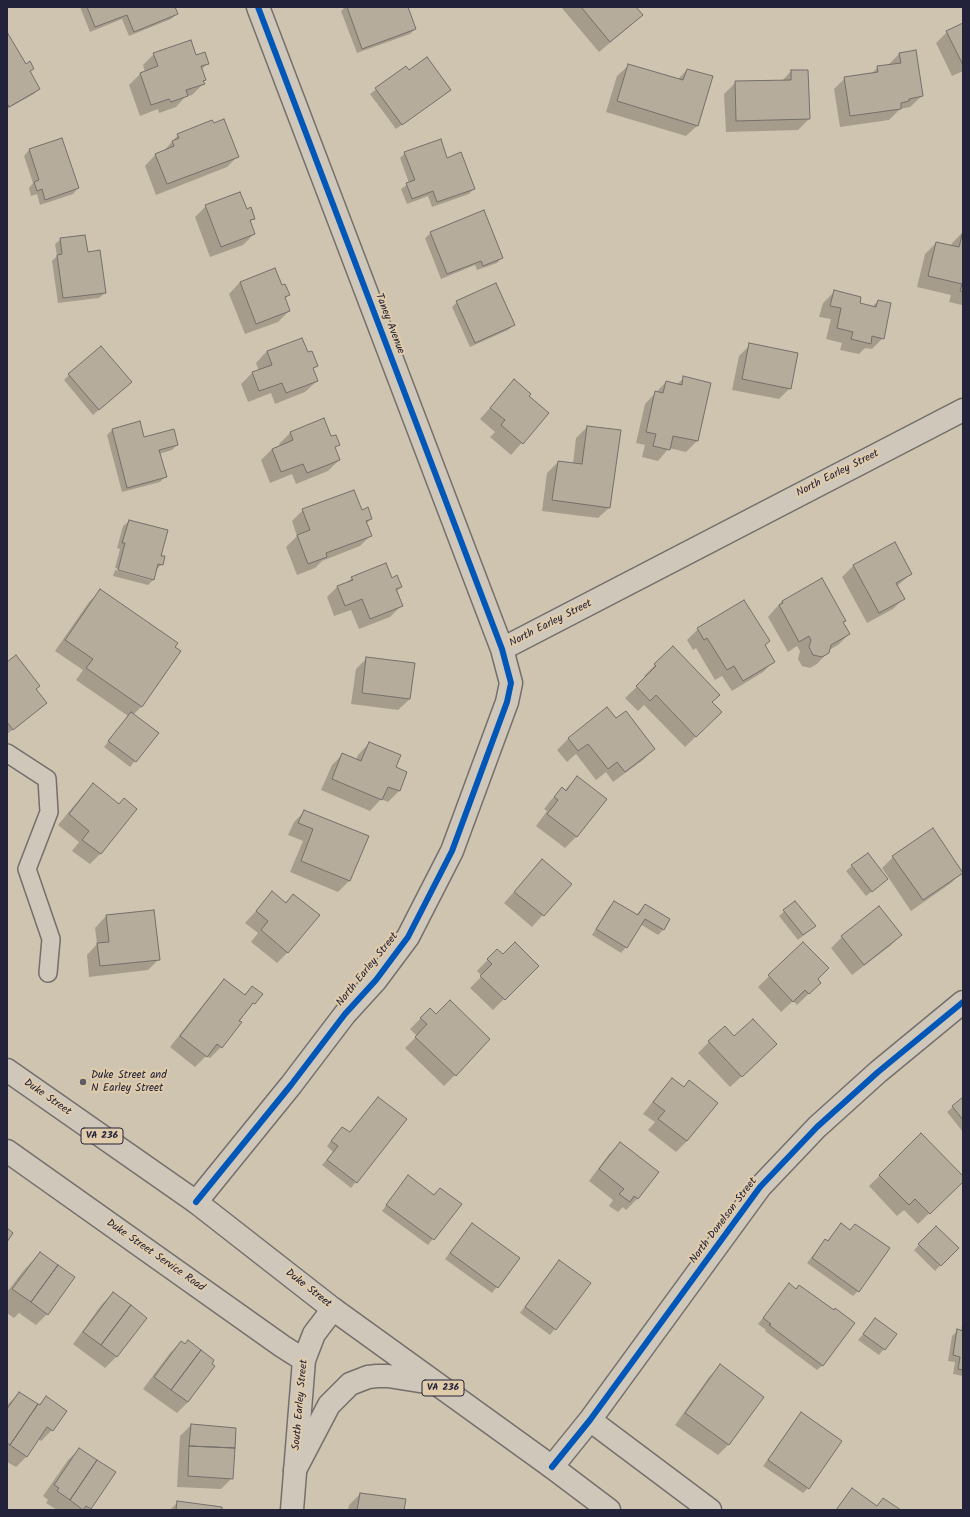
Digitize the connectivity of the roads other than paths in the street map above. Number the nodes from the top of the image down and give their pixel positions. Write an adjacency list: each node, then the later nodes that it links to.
1 (258, 7): 3 (street, Taney Avenue)
2 (963, 410): 3 (street, North Earley Street)
3 (502, 649): 9 (street, North Earley Street)
4 (7, 753): 5 (lane)
5 (48, 973)
6 (963, 1002): 13 (street, North Donelson Street)
7 (7, 1070): 9 (street, Duke Street / VA 236)
8 (7, 1151): 11 (street, Duke Street Service Road)
9 (196, 1202): 10 (street, Duke Street / VA 236)
10 (333, 1309): 11 (street, South Earley Street); 12 (street, Duke Street / VA 236)
11 (304, 1360): 15 (street, South Earley Street)
12 (437, 1383): 14 (street, Duke Street / VA 236); 15 (street)
13 (590, 1420): 14 (street, North Donelson Street); 18 (street)
14 (552, 1467): 17 (street, Duke Street / VA 236)
15 (295, 1470): 16 (street, South Earley Street)
16 (292, 1510)
17 (609, 1510)
18 (710, 1510)

